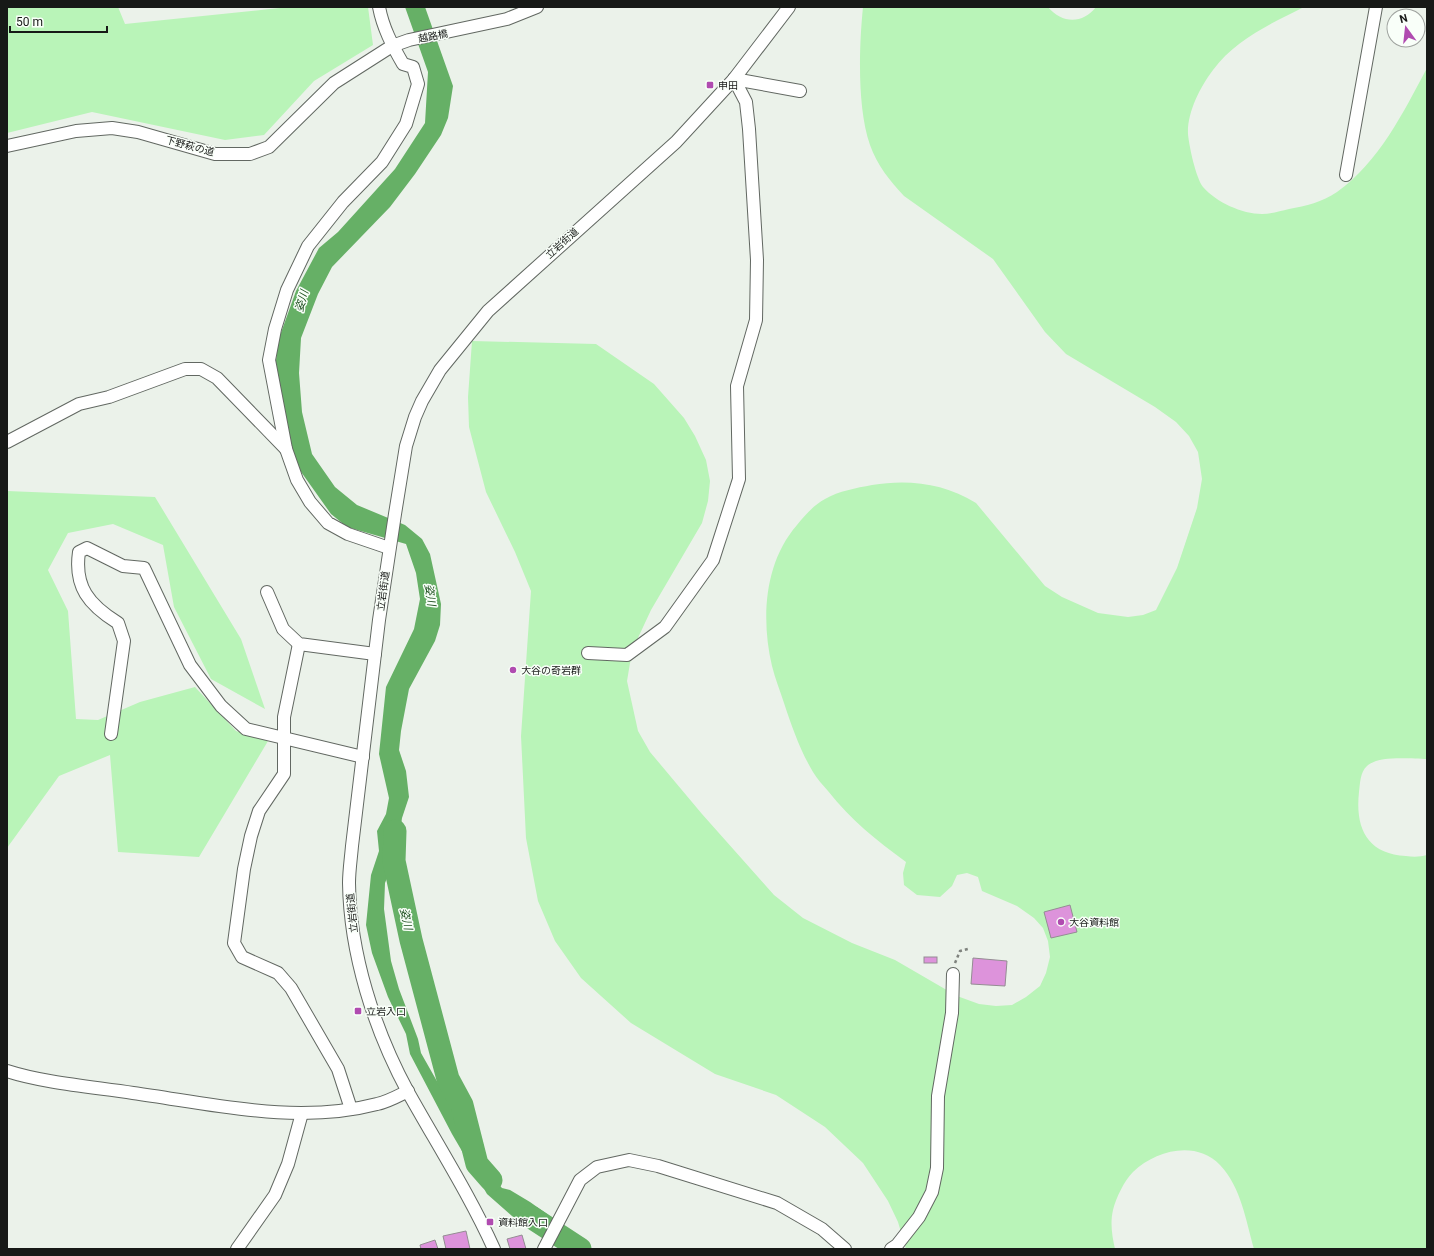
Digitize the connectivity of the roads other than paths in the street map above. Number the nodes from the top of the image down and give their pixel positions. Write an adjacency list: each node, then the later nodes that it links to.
1 (379, 7): 6 (street)
2 (537, 7): 5 (street, 越路橋)
3 (790, 7): 7 (street, 立岩街道)
4 (1376, 7): 10 (street)
5 (409, 40): 6 (street, 下野萩の道)
6 (392, 46): 9 (street, 下野萩の道); 12 (street)
7 (734, 79): 8 (street); 13 (street, 立岩街道); 16 (street)
8 (800, 91)
9 (7, 146)
10 (1346, 175)
11 (7, 442): 12 (street)
12 (286, 449): 13 (street)
13 (389, 548): 17 (street, 立岩街道)
14 (268, 592): 15 (street)
15 (298, 644): 17 (street); 19 (street)
16 (588, 653)
17 (375, 654): 20 (street, 立岩街道)
18 (111, 734): 19 (street)
19 (283, 738): 20 (street); 24 (street)
20 (363, 757): 23 (street, 立岩街道)
21 (953, 974): 30 (street)
22 (7, 1071): 25 (street)
23 (408, 1091): 24 (street); 28 (street, 立岩街道)
24 (351, 1109): 25 (street)
25 (302, 1114): 27 (street)
26 (545, 1248): 29 (street)
27 (237, 1249)
28 (494, 1249)
29 (845, 1249)
30 (891, 1249)

